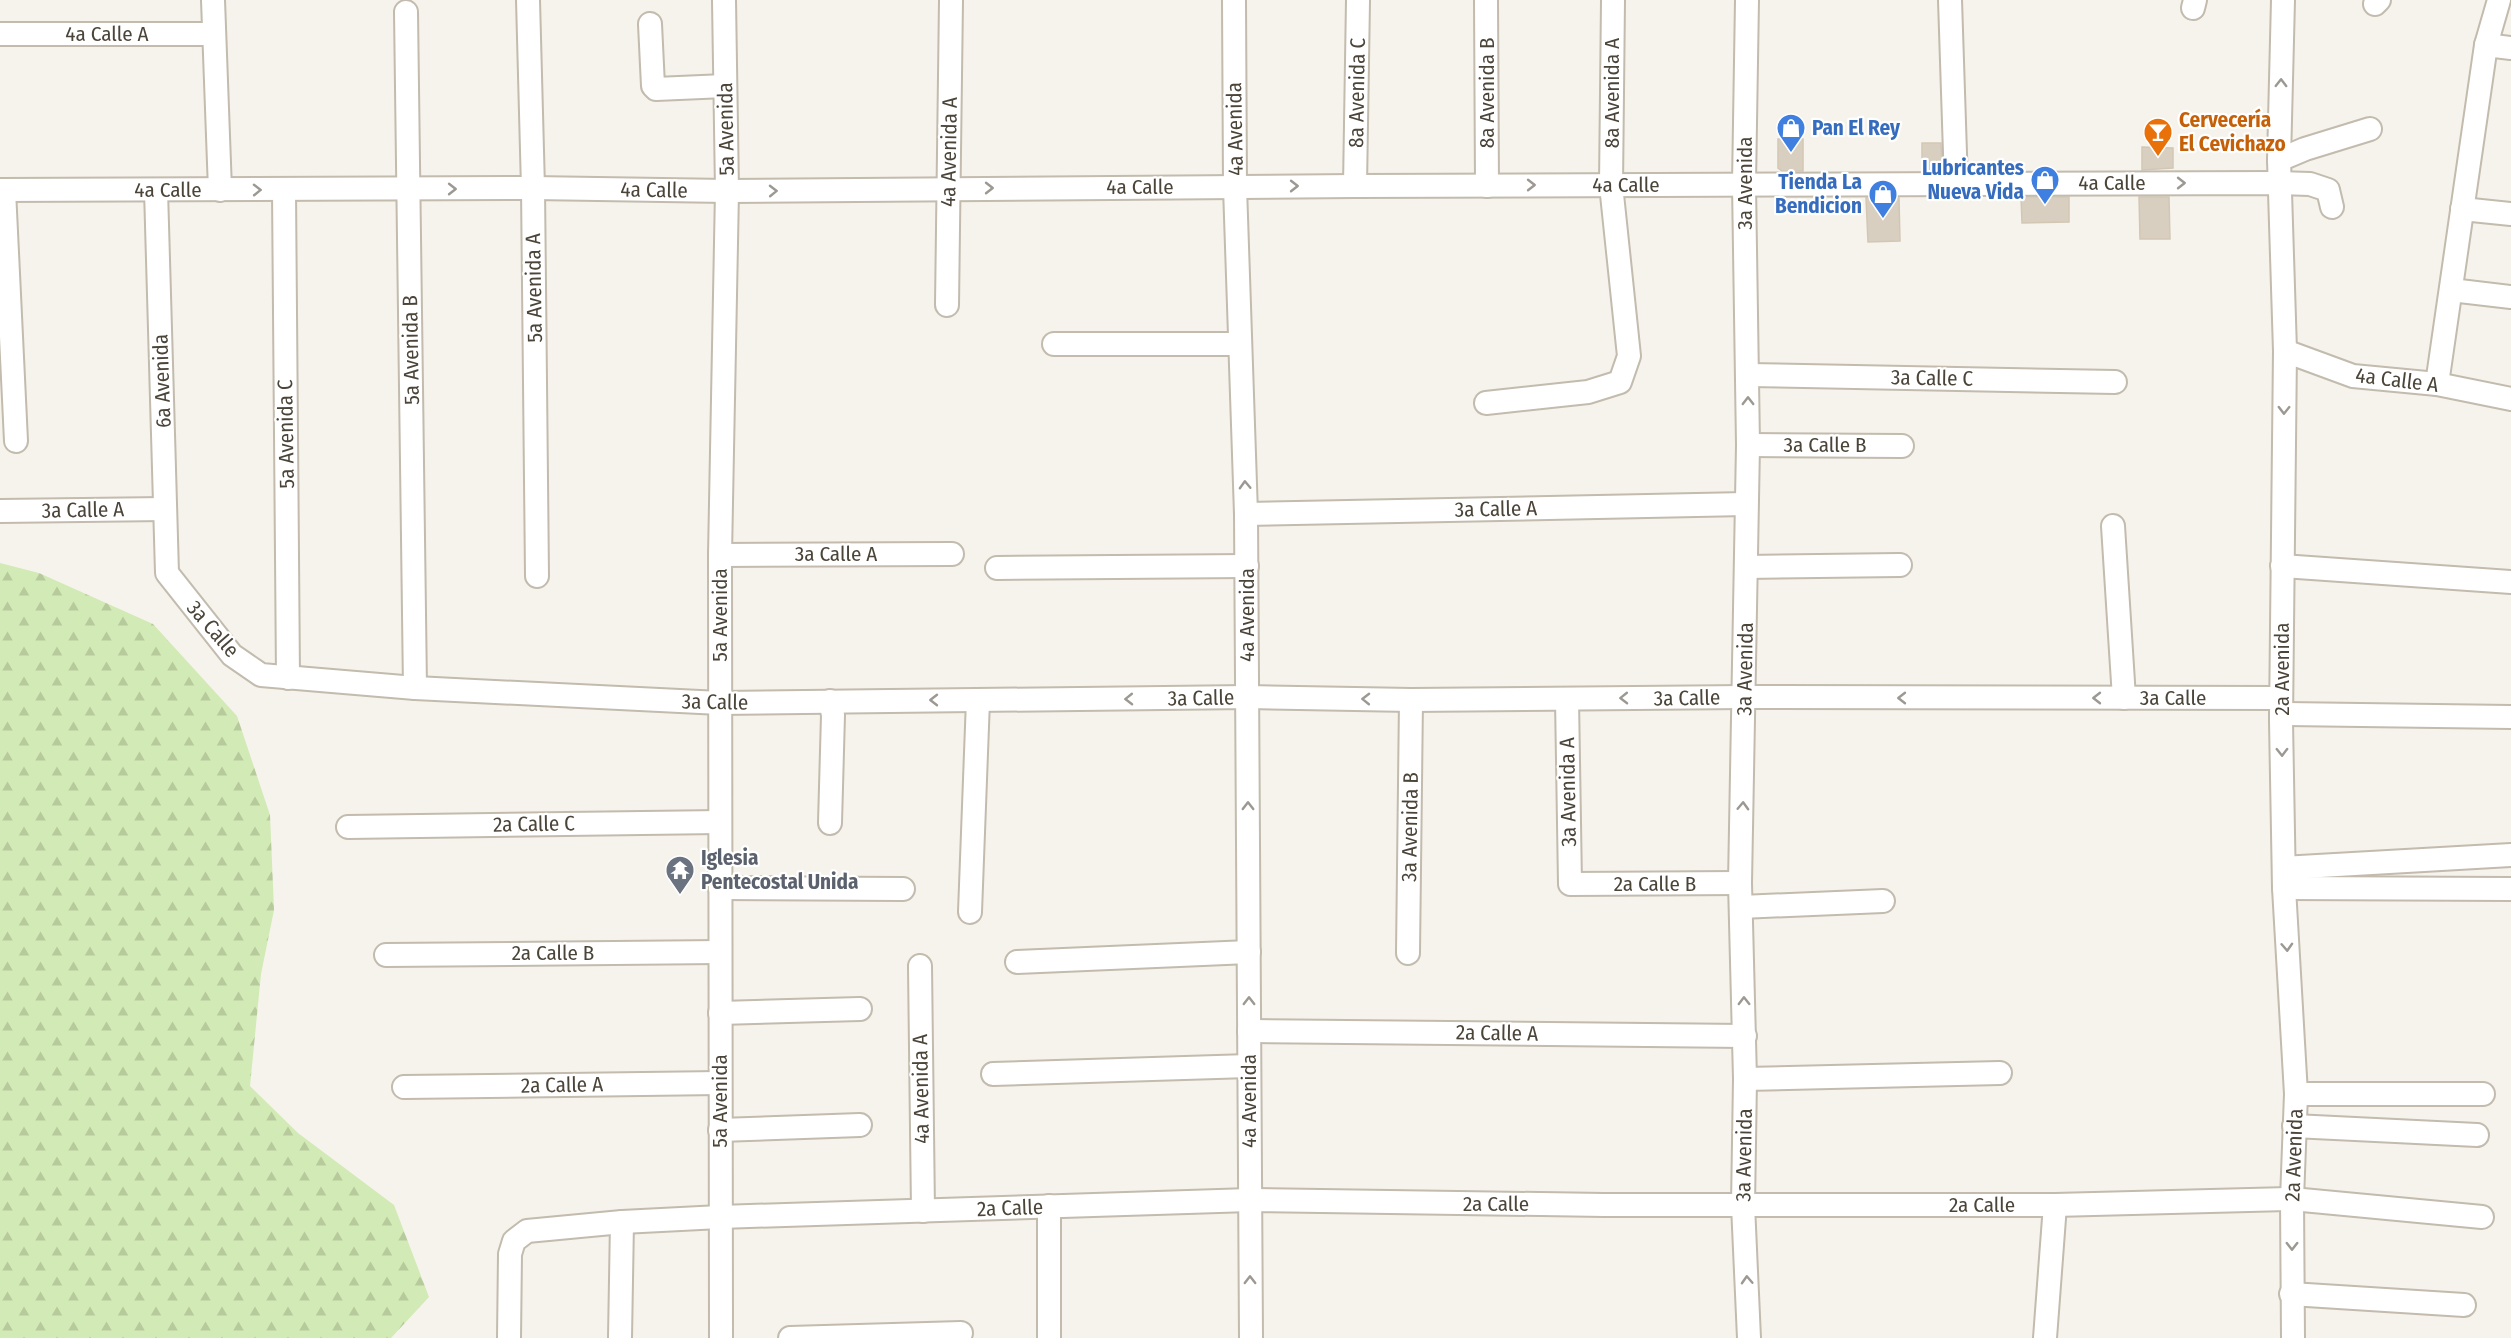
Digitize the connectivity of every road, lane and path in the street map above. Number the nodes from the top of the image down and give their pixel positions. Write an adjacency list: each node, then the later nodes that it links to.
1 (213, 0): 16 (street)
2 (528, 0): 29 (street, 5a Avenida A)
3 (724, 0): 19 (street, 5a Avenida)
4 (951, 0): 32 (street, 4a Avenida A)
5 (1234, 0): 28 (street, 4a Avenida)
6 (1358, 0): 26 (street, 8a Avenida C)
7 (1486, 0): 27 (street, 8a Avenida B)
8 (1613, 0): 25 (street, 8a Avenida A)
9 (1747, 0): 23 (street, 3a Avenida)
10 (1950, 0): 24 (street)
11 (2283, 0): 21 (street, 2a Avenida, one-way to 11)
12 (2499, 0): 17 (street)
13 (406, 12): 31 (street, 5a Avenida B)
14 (650, 24): 19 (street)
15 (0, 34): 16 (street, 4a Calle A)
16 (213, 34): 35 (street)
17 (2486, 45): 18 (street); 38 (street)
18 (2511, 48)
19 (725, 87): 36 (street, 5a Avenida)
20 (2370, 129): 21 (street)
21 (2279, 160): 22 (street, 2a Avenida)
22 (2279, 183): 24 (street, 4a Calle, one-way to 22); 37 (street, 4a Calle); 45 (street, 2a Avenida)
23 (1744, 184): 24 (street, 4a Calle); 25 (street, 4a Calle); 46 (street, 3a Avenida)
24 (1956, 184)
25 (1611, 185): 27 (street, 4a Calle, one-way to 25); 50 (street, 8a Avenida A)
26 (1355, 186): 27 (street, 4a Calle); 28 (street, 4a Calle, one-way to 26)
27 (1487, 186)
28 (1235, 187): 32 (street, 4a Calle, one-way to 28); 44 (street, 4a Avenida)
29 (533, 188): 31 (street, 4a Calle, one-way to 29); 36 (street, 4a Calle); 67 (street, 5a Avenida A)
30 (284, 189): 31 (street, 4a Calle); 35 (street, 4a Calle, one-way to 30); 69 (street, 5a Avenida C)
31 (409, 189): 70 (street, 5a Avenida B)
32 (948, 189): 36 (street, 4a Calle, one-way to 32); 42 (street, 4a Avenida A)
33 (2, 190): 34 (street, 4a Calle); 51 (street)
34 (156, 190): 35 (street, 4a Calle); 55 (street, 6a Avenida)
35 (220, 190)
36 (727, 192): 60 (street, 5a Avenida)
37 (2332, 207)
38 (2463, 209): 39 (street); 40 (street)
39 (2511, 214)
40 (2451, 290): 41 (street); 48 (street)
41 (2511, 297)
42 (947, 305)
43 (1054, 344): 44 (street)
44 (1240, 344): 57 (street, 4a Avenida, one-way to 44)
45 (2285, 351): 48 (street, 4a Calle A); 63 (street, 2a Avenida, one-way to 63)
46 (1748, 375): 47 (street, 3a Calle C); 52 (street, 3a Avenida, one-way to 46)
47 (2115, 382)
48 (2438, 384): 49 (street, 4a Calle A)
49 (2511, 399)
50 (1486, 403)
51 (16, 441)
52 (1748, 445): 53 (street, 3a Calle B); 54 (street, 3a Avenida)
53 (1902, 446)
54 (1746, 504): 57 (street, 3a Calle A); 64 (street, 3a Avenida)
55 (165, 510): 56 (street, 3a Calle A); 66 (street, 6a Avenida)
56 (0, 511)
57 (1246, 514): 62 (street, 4a Avenida)
58 (2114, 526): 73 (street)
59 (952, 554): 60 (street, 3a Calle A)
60 (720, 555): 78 (street, 5a Avenida)
61 (1900, 565): 64 (street)
62 (1247, 566): 65 (street); 71 (street, 4a Avenida)
63 (2282, 566): 68 (street); 79 (street, 2a Avenida)
64 (1746, 567): 72 (street, 3a Avenida)
65 (997, 568)
66 (167, 573): 69 (street, 3a Calle)
67 (537, 576)
68 (2511, 582)
69 (288, 678): 70 (street, 3a Calle)
70 (415, 688): 78 (street, 3a Calle)
71 (1248, 697): 75 (street, 3a Calle, one-way to 75); 76 (street, 3a Calle, one-way to 71); 95 (street, 4a Avenida, one-way to 71)
72 (1745, 697): 73 (street, 3a Calle, one-way to 72); 74 (street, 3a Calle, one-way to 74); 86 (street, 3a Avenida, one-way to 72)
73 (2124, 698): 79 (street, 3a Calle)
74 (1567, 699): 76 (street, 3a Calle); 87 (street, 3a Avenida A)
75 (978, 700): 77 (street, 3a Calle, one-way to 77); 93 (street)
76 (1411, 700): 96 (street, 3a Avenida B)
77 (830, 701): 78 (street, 3a Calle); 82 (street)
78 (720, 703): 81 (street, 5a Avenida)
79 (2281, 706): 80 (street, 3a Calle); 85 (street, 2a Avenida, one-way to 85)
80 (2511, 717)
81 (720, 822): 83 (street, 2a Calle C); 88 (street, 5a Avenida)
82 (830, 823)
83 (348, 827)
84 (2511, 855): 85 (street)
85 (2284, 878): 90 (street); 110 (street, 2a Avenida, one-way to 110)
86 (1740, 883): 87 (street, 2a Calle B); 92 (street, 3a Avenida)
87 (1570, 884)
88 (720, 888): 89 (street); 94 (street, 5a Avenida)
89 (903, 889)
90 (2511, 889)
91 (1883, 901): 92 (street)
92 (1741, 907): 103 (street, 3a Avenida, one-way to 92)
93 (970, 912)
94 (720, 952): 97 (street, 2a Calle B); 101 (street, 5a Avenida)
95 (1249, 952): 98 (street); 102 (street, 4a Avenida, one-way to 95)
96 (1408, 953)
97 (386, 954)
98 (1017, 962)
99 (920, 966): 121 (street, 4a Avenida A)
100 (860, 1009): 101 (street)
101 (720, 1013): 108 (street, 5a Avenida)
102 (1249, 1031): 103 (street, 2a Calle A); 104 (street, 4a Avenida)
103 (1745, 1036): 107 (street, 3a Avenida)
104 (1249, 1066): 106 (street); 117 (street, 4a Avenida)
105 (2000, 1073): 107 (street)
106 (993, 1074)
107 (1745, 1079): 118 (street, 3a Avenida)
108 (720, 1083): 109 (street, 2a Calle A); 114 (street, 5a Avenida)
109 (404, 1087)
110 (2296, 1094): 111 (street); 113 (street, 2a Avenida)
111 (2484, 1094)
112 (860, 1125): 114 (street)
113 (2294, 1126): 115 (street); 116 (street, 2a Avenida)
114 (720, 1130): 122 (street, 5a Avenida)
115 (2477, 1135)
116 (2292, 1199): 119 (street, 2a Calle); 123 (street, 2a Calle); 125 (street, 2a Avenida, one-way to 125)
117 (1250, 1200): 118 (street, 2a Calle); 120 (street, 2a Calle); 133 (street, 4a Avenida, one-way to 117)
118 (1743, 1205): 119 (street, 2a Calle); 134 (street, 3a Avenida, one-way to 118)
119 (2055, 1205): 135 (street)
120 (1049, 1206): 121 (street, 2a Calle); 132 (street)
121 (923, 1211): 122 (street, 2a Calle)
122 (720, 1217): 124 (street, 2a Calle); 130 (street, 5a Avenida)
123 (2482, 1217)
124 (622, 1222): 128 (street, 2a Calle); 129 (street)
125 (2291, 1294): 126 (street); 136 (street, 2a Avenida)
126 (2464, 1305)
127 (961, 1334): 131 (street)
128 (509, 1338)
129 (620, 1338)
130 (721, 1338)
131 (790, 1338)
132 (1049, 1338)
133 (1251, 1338)
134 (1749, 1338)
135 (2045, 1338)
136 (2293, 1338)

